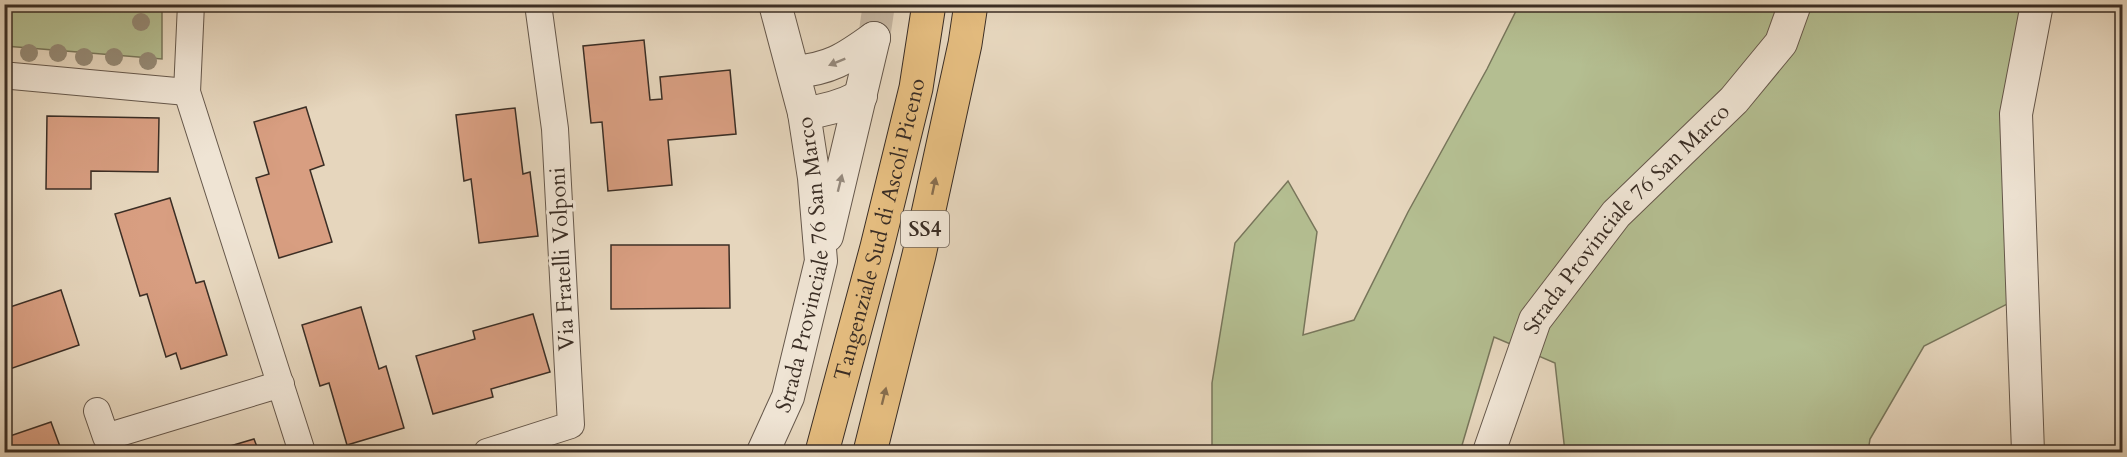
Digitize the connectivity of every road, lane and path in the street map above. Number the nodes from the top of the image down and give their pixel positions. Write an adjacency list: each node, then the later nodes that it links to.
1 (191, 4): 10 (street)
2 (538, 4): 17 (street, Via Fratelli Volponi)
3 (774, 4): 8 (street, Strada Provinciale 76 San Marco)
4 (929, 4): 19 (highway, Tangenziale Sud di Ascoli Piceno / SS4)
5 (971, 4): 20 (highway, Tangenziale Sud di Ascoli Piceno / SS4, one-way to 5)
6 (1795, 4): 21 (street, Strada Provinciale 76 San Marco)
7 (2037, 4): 22 (street)
8 (794, 72): 11 (street, one-way to 8); 12 (street, Strada Provinciale 76 San Marco)
9 (12, 76): 10 (street)
10 (188, 92): 14 (street)
11 (861, 96): 12 (street); 13 (street, one-way to 11)
12 (804, 113): 13 (street, Strada Provinciale 76 San Marco)
13 (821, 261): 18 (street, Strada Provinciale 76 San Marco)
14 (281, 384): 15 (street); 16 (street)
15 (97, 411)
16 (302, 453)
17 (487, 453)
18 (763, 453)
19 (822, 453)
20 (870, 453)
21 (1489, 453)
22 (2028, 453)

